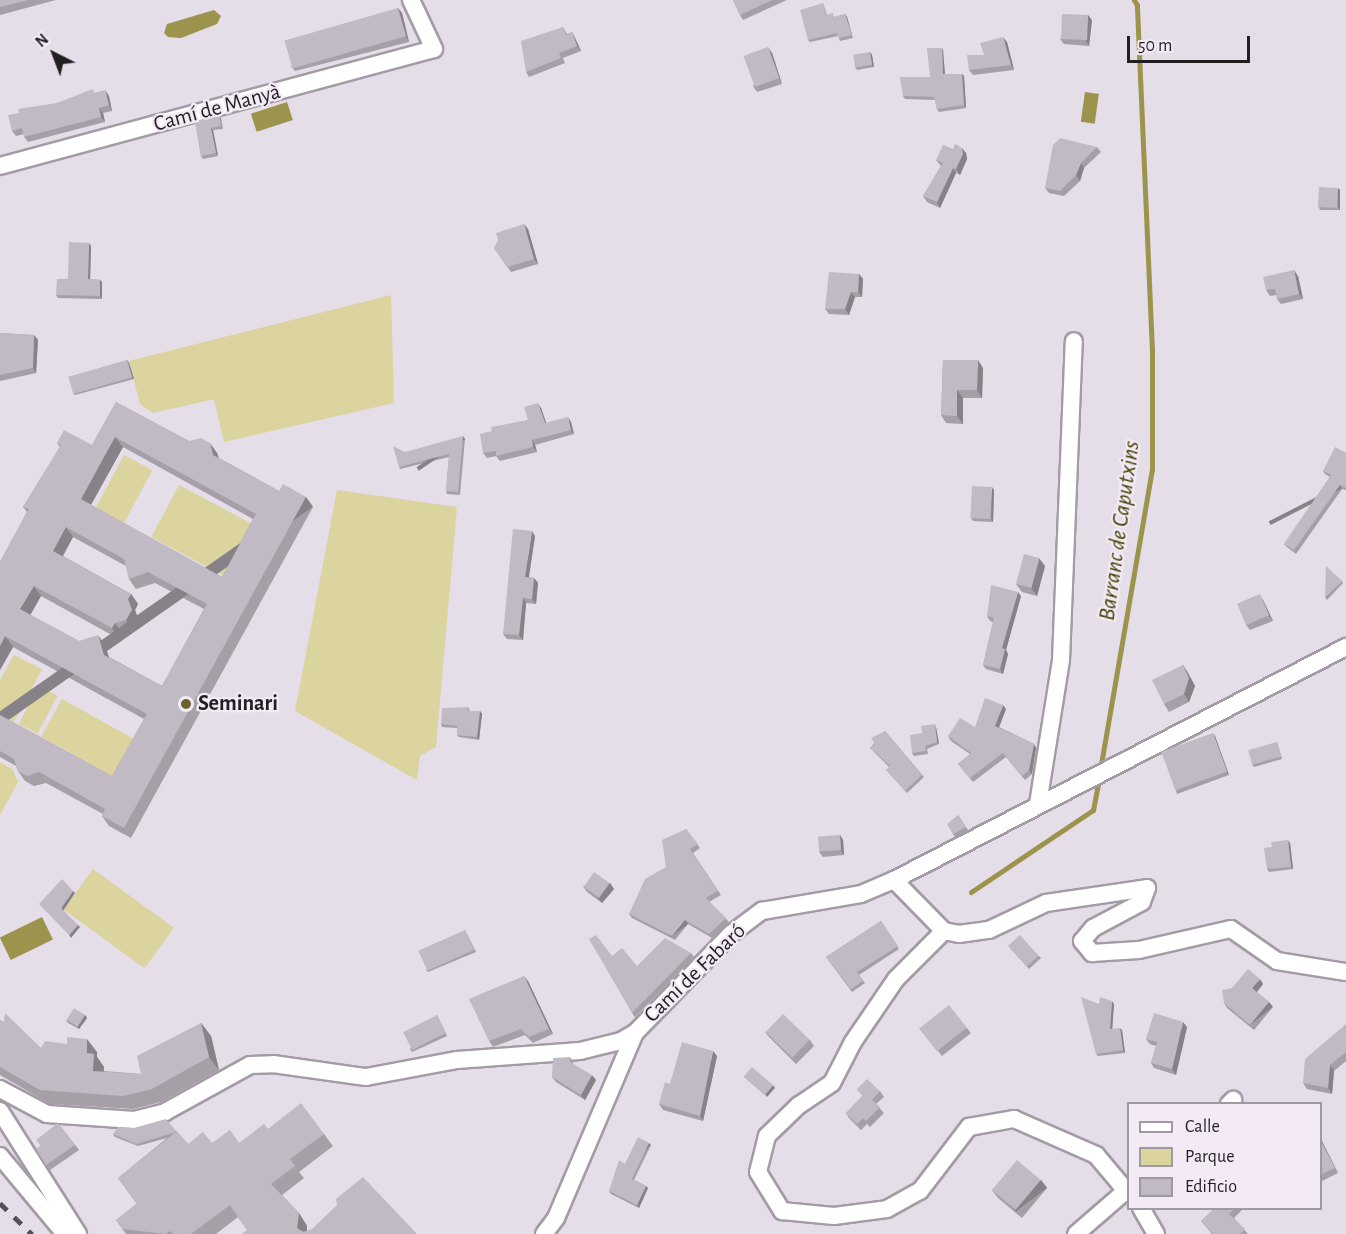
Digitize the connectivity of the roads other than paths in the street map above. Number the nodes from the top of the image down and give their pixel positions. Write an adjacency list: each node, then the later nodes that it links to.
1 (411, 0): 2 (street, Camí de Manyà)
2 (0, 166)
3 (1074, 341): 5 (street)
4 (1346, 647): 5 (street, Camí de Fabaró)
5 (1038, 804): 6 (street, Camí de Fabaró)
6 (894, 880): 7 (street); 9 (street, Camí de Fabaró)
7 (944, 931): 8 (street); 13 (street)
8 (1346, 972)
9 (635, 1033): 10 (street); 18 (street)
10 (0, 1090)
11 (0, 1111): 17 (street)
12 (0, 1156): 16 (street)
13 (1127, 1190)
14 (1127, 1192): 19 (street)
15 (1142, 1210): 20 (street)
16 (65, 1234)
17 (78, 1234)
18 (544, 1234)
19 (1076, 1234)
20 (1156, 1234)

